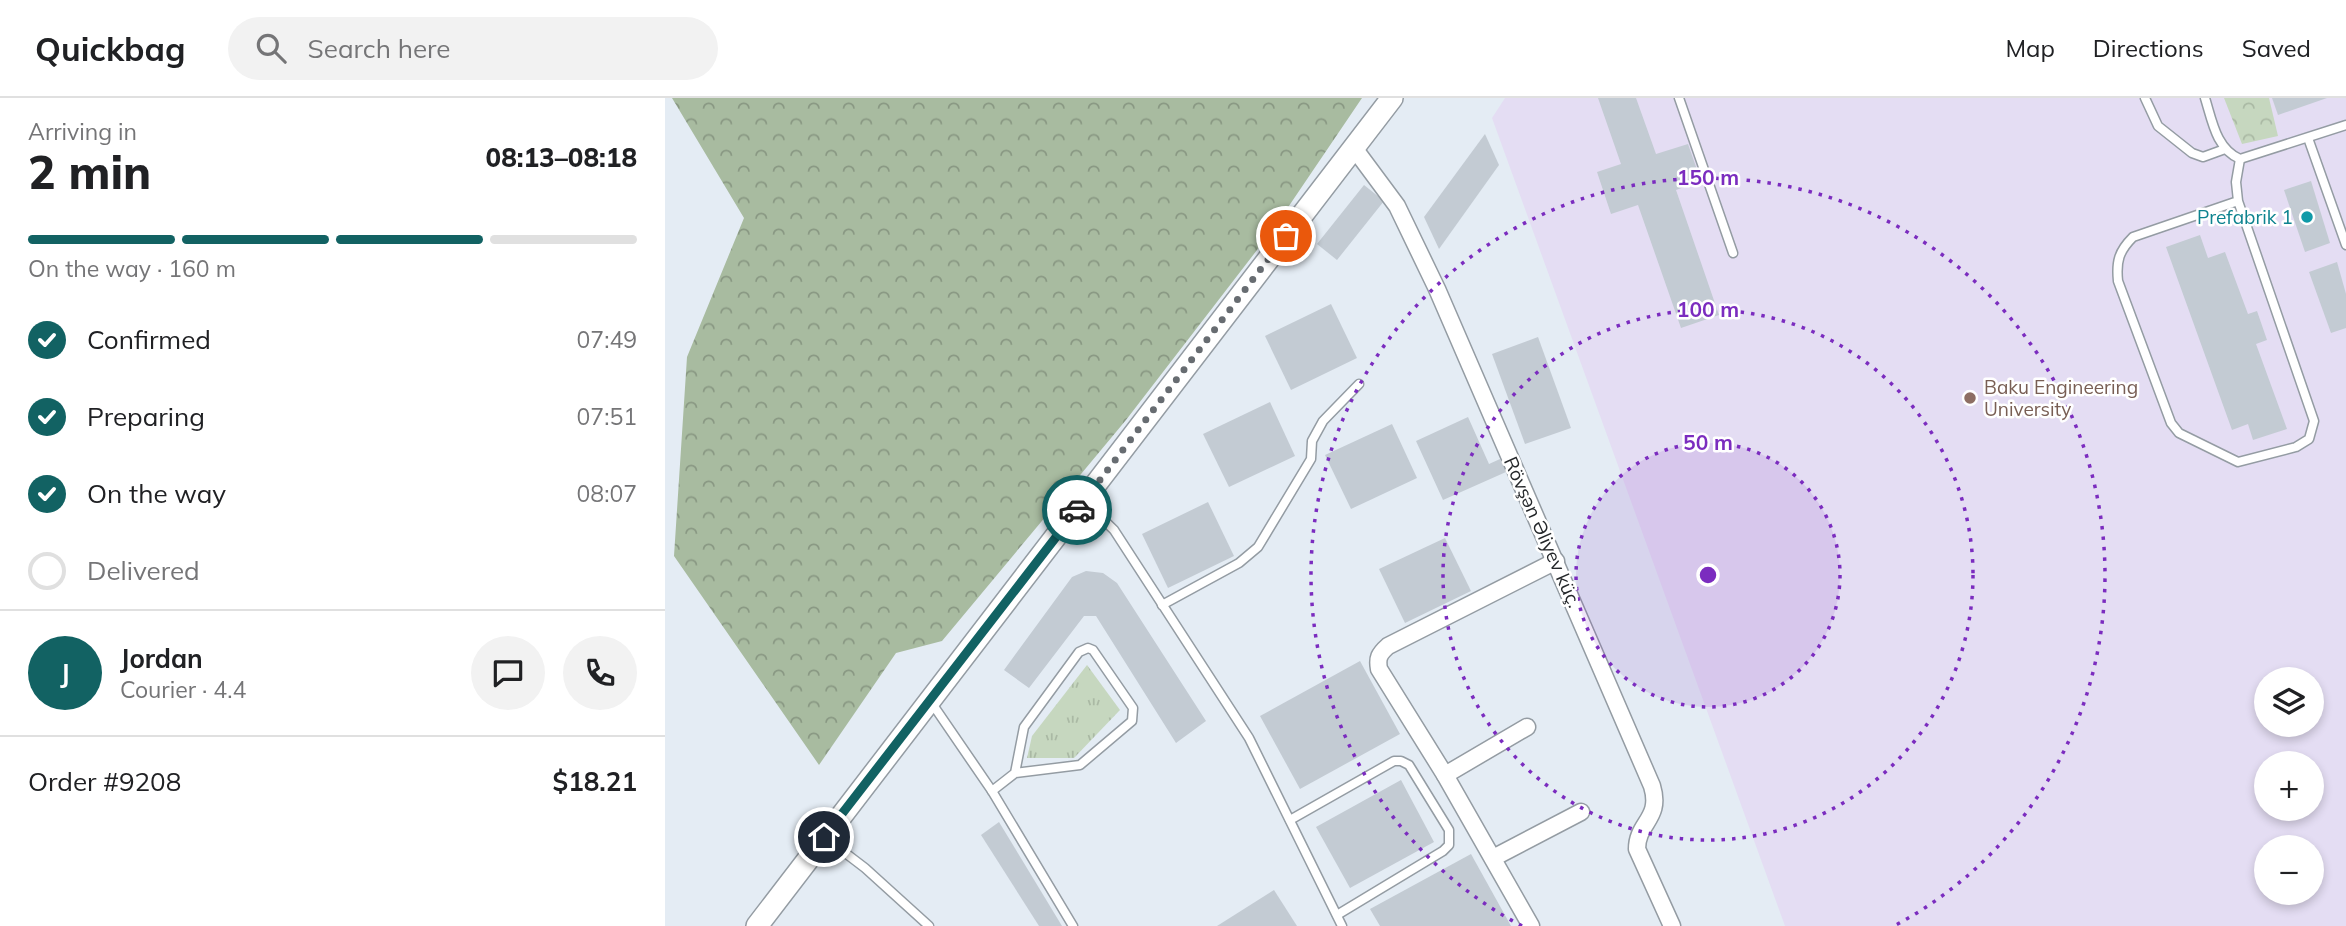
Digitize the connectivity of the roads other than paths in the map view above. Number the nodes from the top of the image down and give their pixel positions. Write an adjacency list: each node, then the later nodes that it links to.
1 (1392, 98): 7 (main road)
2 (1679, 98): 12 (lane)
3 (2145, 98): 8 (lane)
4 (2204, 98): 8 (lane)
5 (2346, 125): 6 (lane)
6 (2308, 138): 9 (lane); 11 (lane)
7 (1354, 148): 14 (main road); 15 (street, Rövşən Əliyev küç.)
8 (2225, 149): 9 (lane)
9 (2240, 159): 10 (lane)
10 (2238, 201): 10 (lane)
11 (2346, 245)
12 (1733, 253)
13 (1359, 384): 16 (lane)
14 (1084, 501): 16 (lane); 17 (main road)
15 (1556, 561): 20 (street); 32 (street, Rövşən Əliyev küç.)
16 (1161, 605): 23 (lane)
17 (930, 699): 21 (lane); 24 (main road)
18 (1527, 727): 20 (street)
19 (1015, 774): 19 (lane); 21 (lane)
20 (1445, 775): 25 (street)
21 (992, 790): 29 (lane)
22 (1581, 812): 25 (street)
23 (1290, 820): 26 (lane); 26 (lane)
24 (824, 837): 27 (main road); 28 (lane)
25 (1493, 858): 31 (street)
26 (1337, 915): 30 (lane)
27 (757, 926)
28 (929, 926)
29 (1073, 926)
30 (1342, 926)
31 (1531, 926)
32 (1672, 926)

